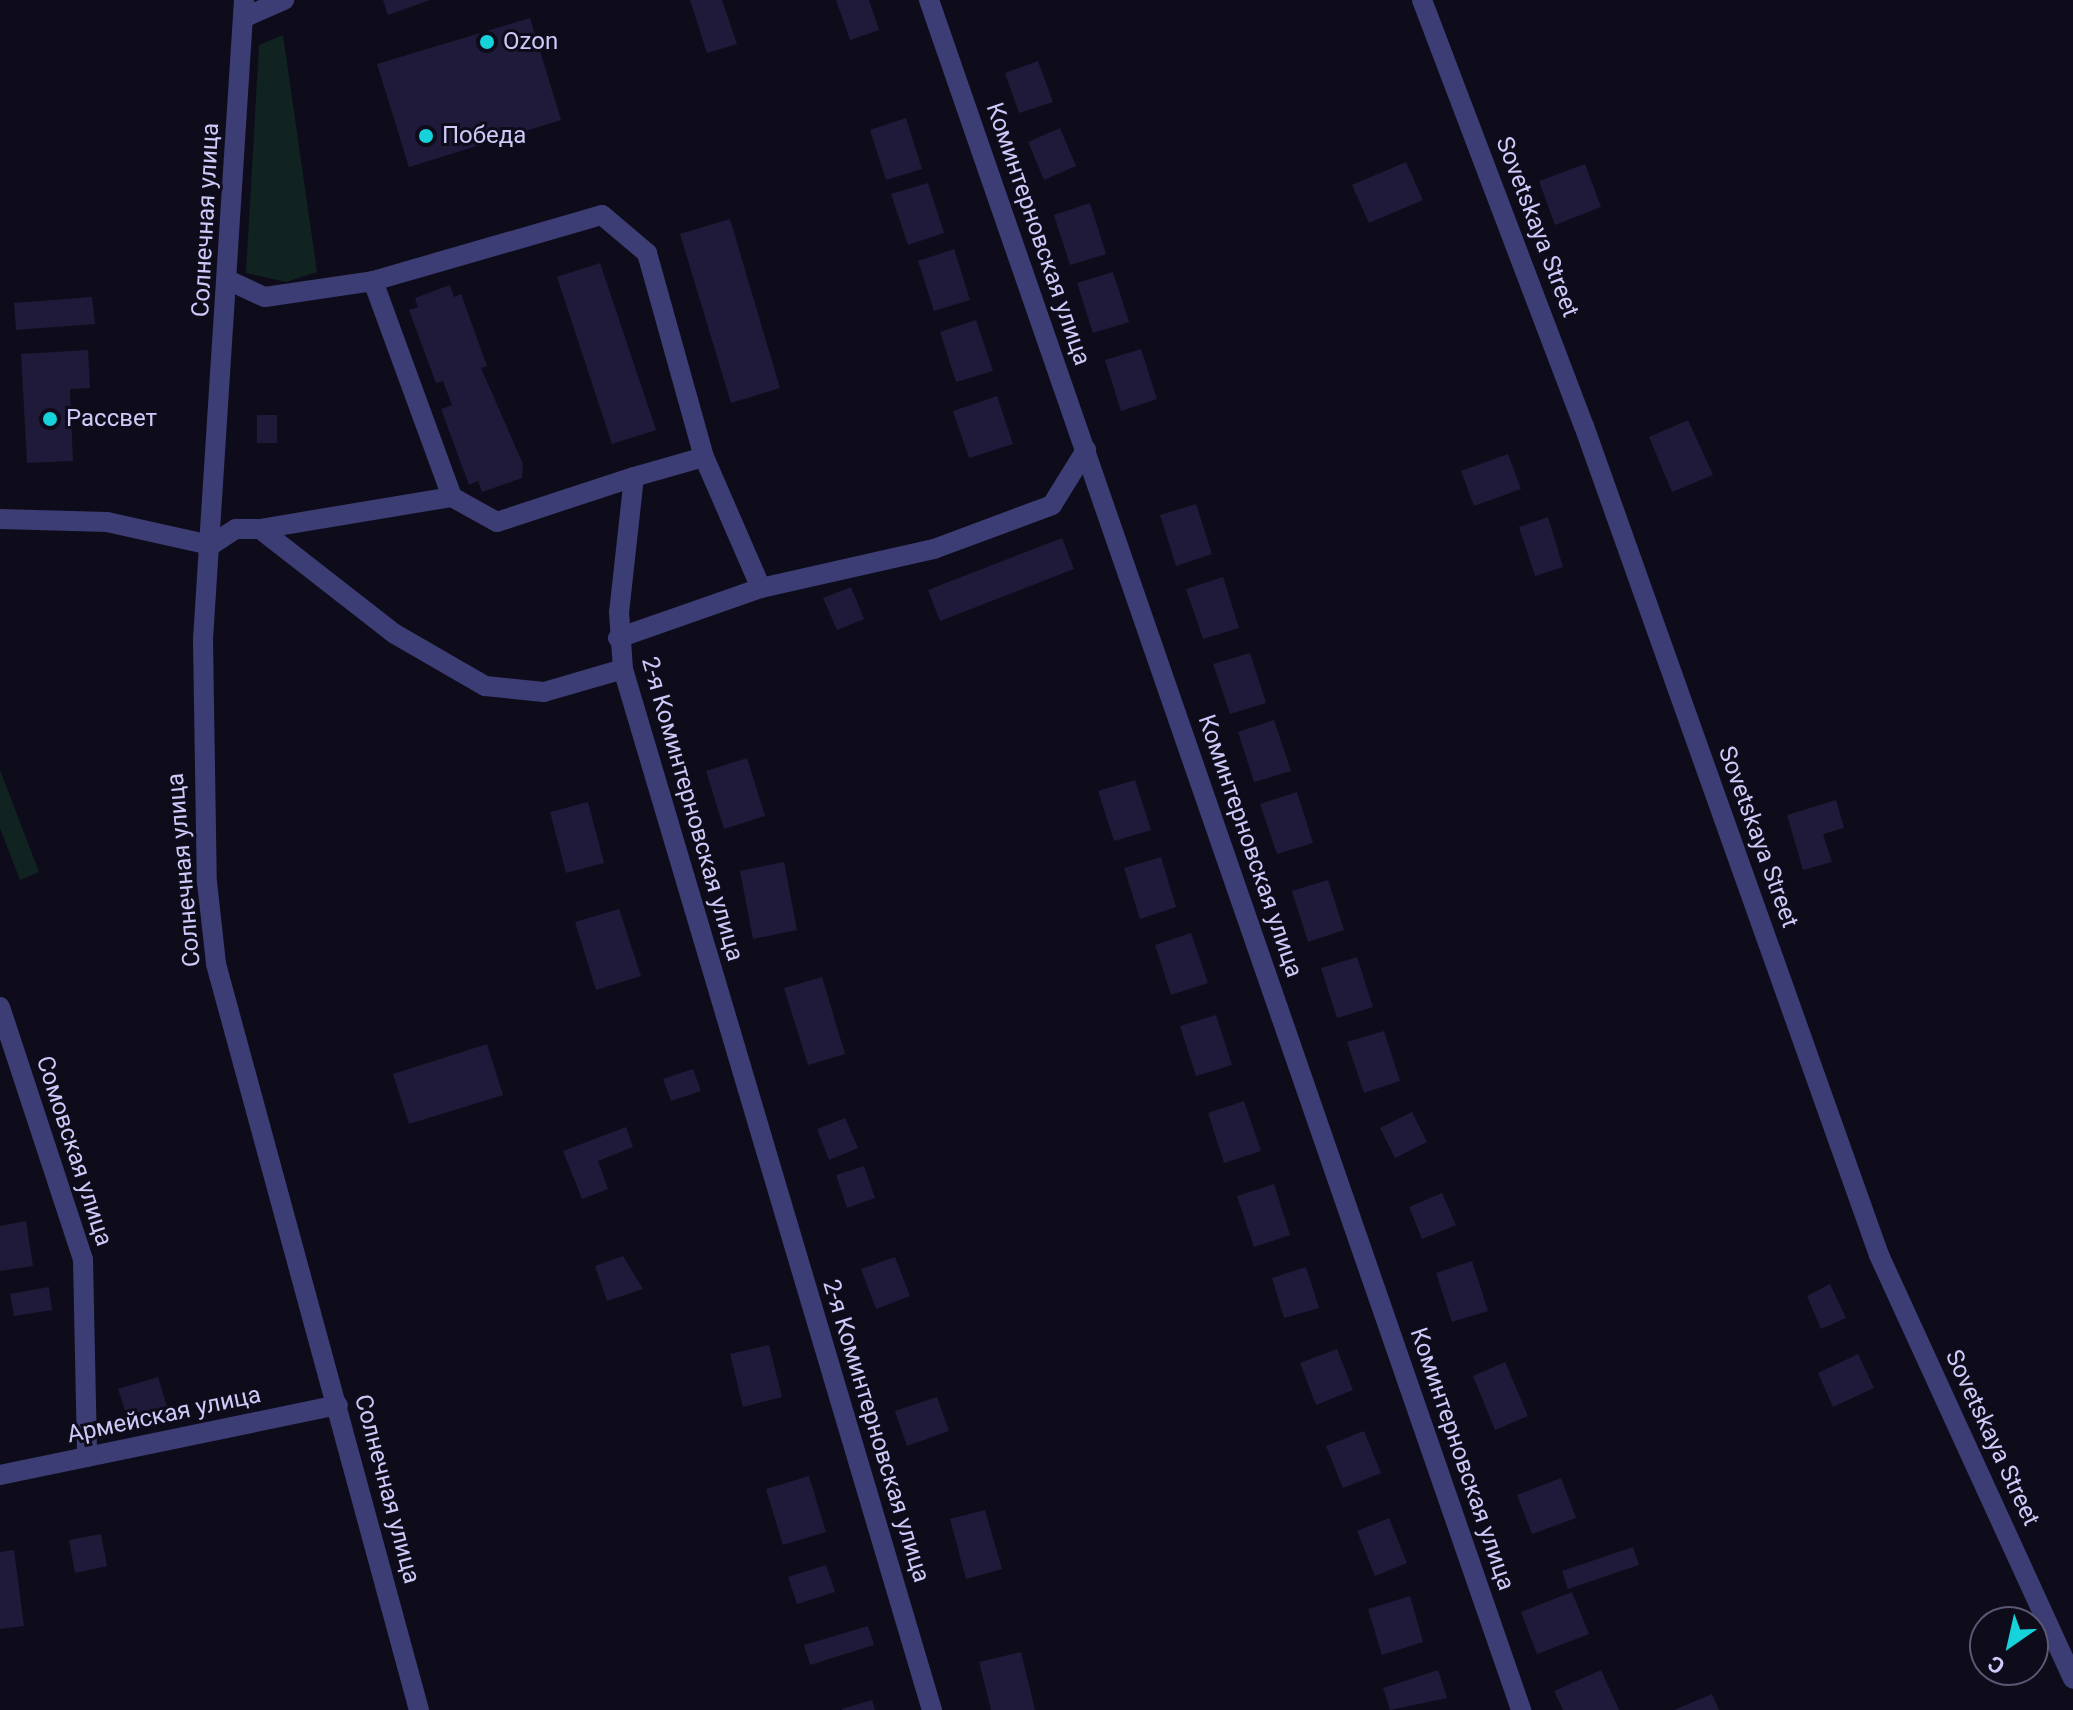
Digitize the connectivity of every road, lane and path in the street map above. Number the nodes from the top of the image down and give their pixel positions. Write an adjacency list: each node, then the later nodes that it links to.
1 (284, 0): 4 (street)
2 (929, 0): 7 (street, Коминтерновская улица)
3 (1422, 0): 21 (street, Sovetskaya Street)
4 (244, 9): 5 (street, Солнечная улица)
5 (230, 281): 6 (street); 13 (street, Солнечная улица)
6 (373, 281): 8 (street); 10 (street)
7 (1086, 450): 14 (street); 24 (street, Коминтерновская улица)
8 (704, 457): 9 (street); 14 (street)
9 (634, 477): 10 (street); 15 (street, 2-я Коминтерновская улица)
10 (452, 497): 12 (street)
11 (0, 519): 13 (street)
12 (260, 529): 13 (street); 16 (street)
13 (211, 545): 18 (street, Солнечная улица)
14 (761, 588): 15 (street)
15 (618, 638): 16 (street, 2-я Коминтерновская улица)
16 (623, 669): 23 (street, 2-я Коминтерновская улица)
17 (0, 1007): 19 (street, Сомовская улица)
18 (338, 1405): 19 (street, Армейская улица); 22 (street, Солнечная улица)
19 (87, 1457): 20 (street, Армейская улица)
20 (0, 1475)
21 (2073, 1679)
22 (419, 1710)
23 (932, 1710)
24 (1521, 1710)

